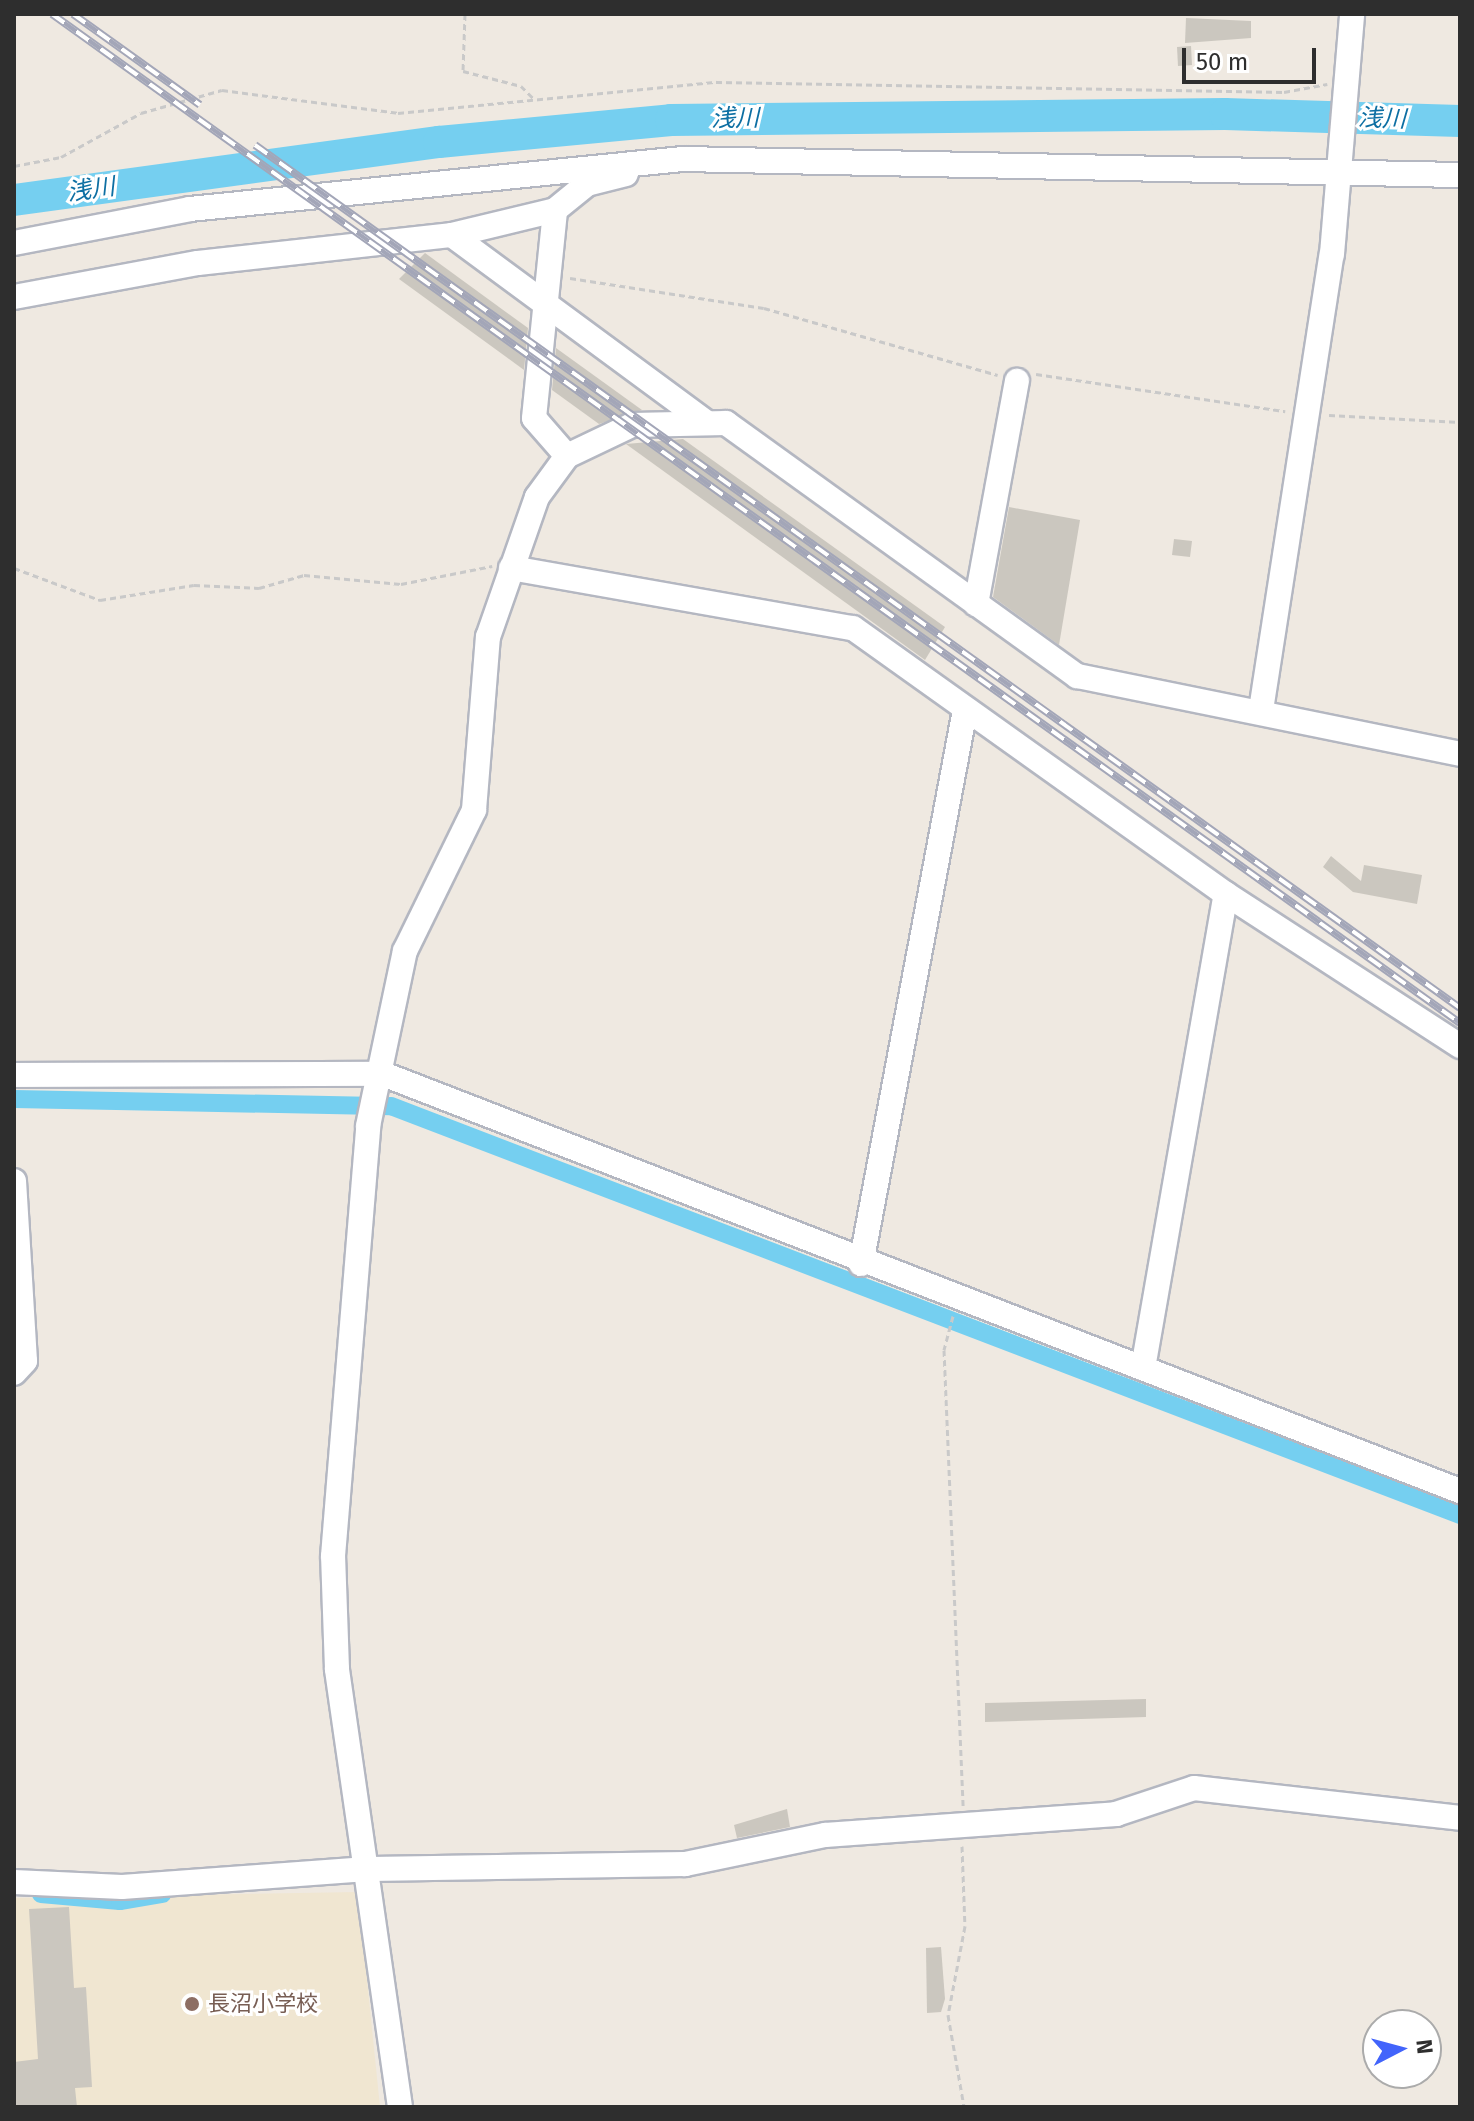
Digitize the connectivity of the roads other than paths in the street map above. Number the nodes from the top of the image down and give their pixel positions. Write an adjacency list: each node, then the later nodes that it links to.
1 (1352, 14): 3 (street)
2 (682, 159): 3 (street); 5 (street); 7 (street)
3 (1338, 170): 4 (street); 16 (street)
4 (1460, 175)
5 (555, 210): 6 (street); 9 (street)
6 (452, 235): 8 (street); 9 (street)
7 (14, 243)
8 (14, 297)
9 (544, 305): 11 (street); 12 (street)
10 (1017, 381): 14 (street)
11 (704, 421): 12 (street); 14 (street)
12 (567, 456): 13 (street)
13 (511, 568): 15 (street); 21 (street)
14 (976, 604): 16 (street)
15 (965, 710): 18 (street); 23 (street)
16 (1261, 710): 17 (street)
17 (1460, 754)
18 (1226, 894): 19 (street); 24 (street)
19 (1460, 1046)
20 (14, 1075): 21 (street)
21 (375, 1094): 23 (street); 28 (street)
22 (14, 1181): 25 (street)
23 (861, 1264): 24 (street)
24 (1143, 1368): 26 (street)
25 (14, 1373)
26 (1460, 1491)
27 (1460, 1818): 28 (street)
28 (370, 1869): 29 (street); 30 (street)
29 (14, 1882)
30 (400, 2107)

